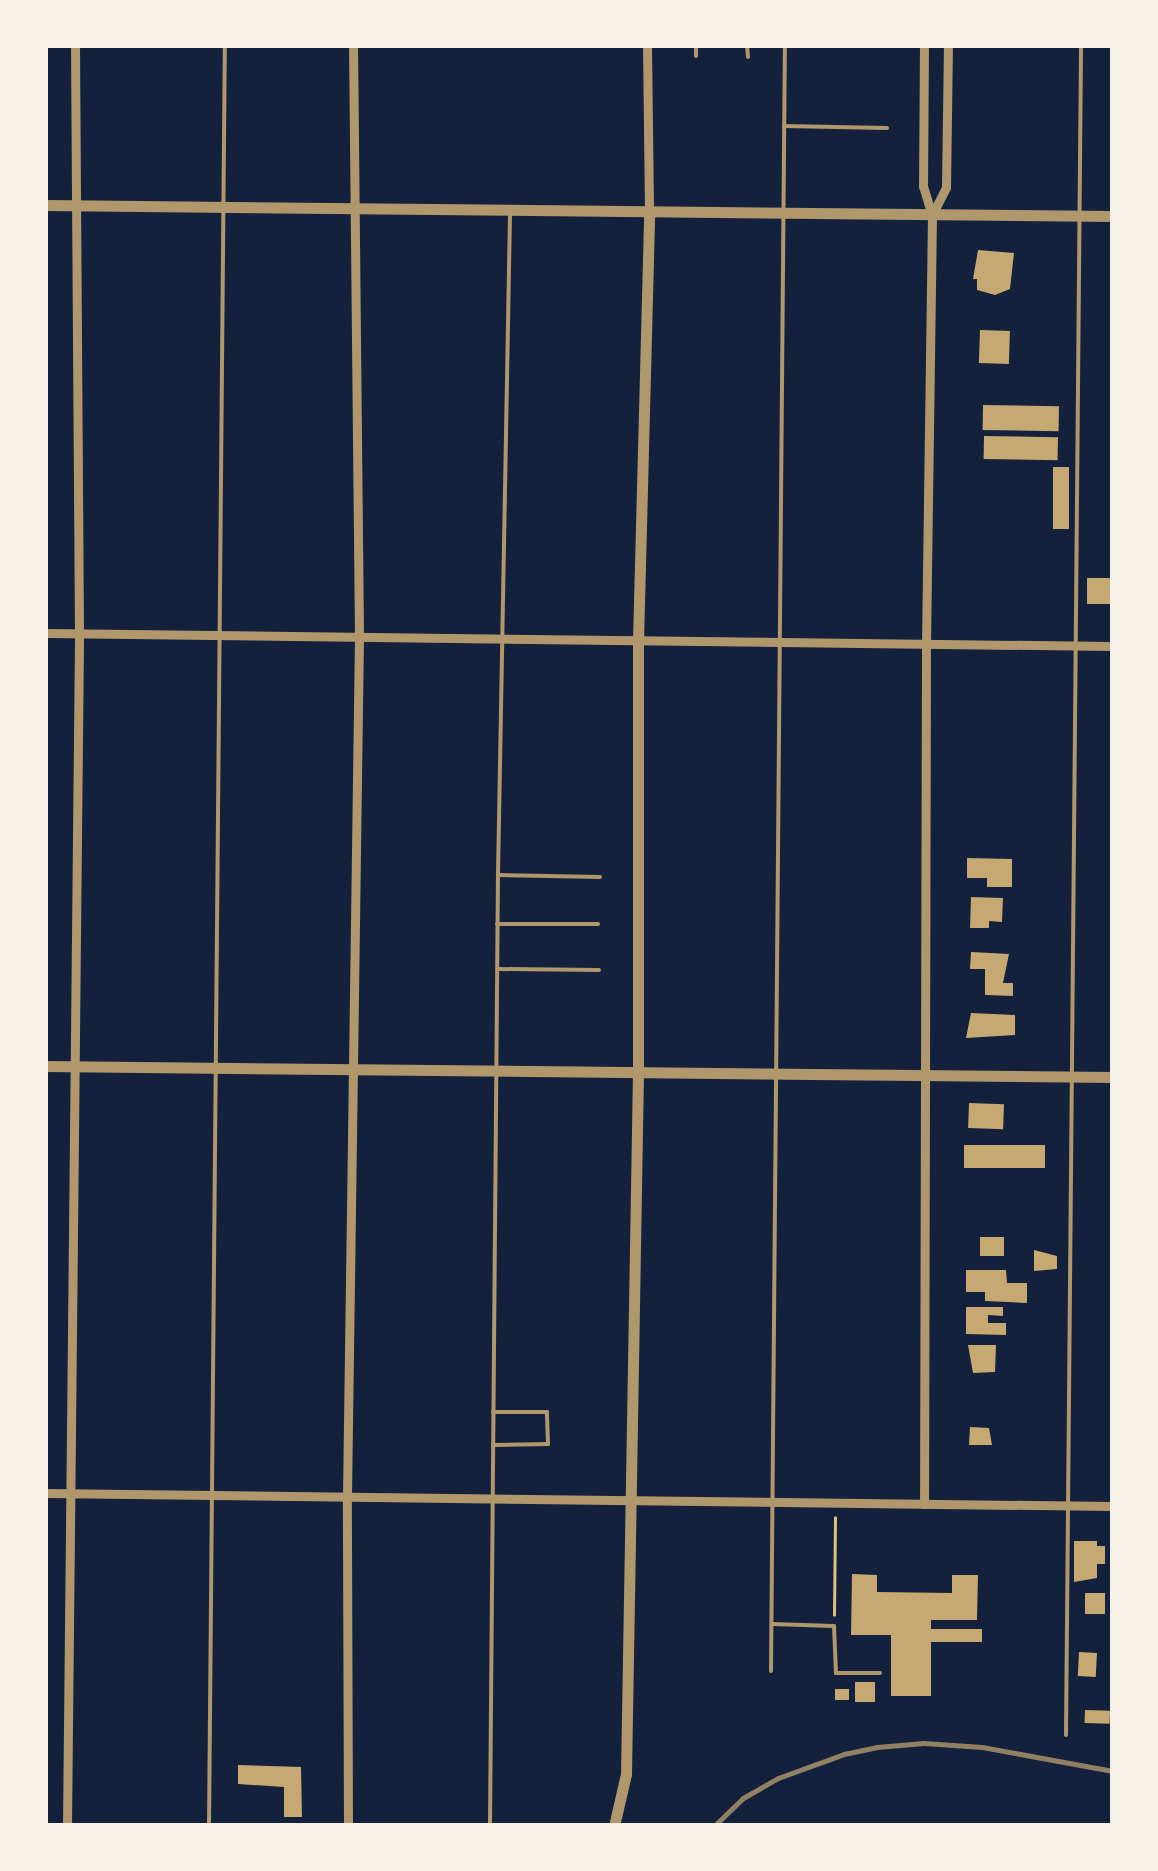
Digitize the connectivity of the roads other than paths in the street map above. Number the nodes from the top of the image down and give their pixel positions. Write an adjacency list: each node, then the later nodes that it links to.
1 (75, 45): 16 (street)
2 (226, 45): 17 (lane)
3 (353, 45): 18 (street)
4 (647, 45): 20 (street)
5 (696, 45): 11 (lane)
6 (748, 45): 12 (lane)
7 (785, 45): 13 (lane)
8 (924, 45): 21 (street)
9 (948, 45): 21 (street)
10 (1082, 45): 23 (lane)
11 (696, 56)
12 (748, 57)
13 (784, 126): 14 (lane); 22 (lane)
14 (887, 128)
15 (45, 205): 16 (street)
16 (74, 205): 17 (street); 26 (street)
17 (224, 208): 18 (street); 27 (lane)
18 (357, 209): 19 (street); 28 (street)
19 (510, 212): 20 (street); 29 (lane)
20 (649, 214): 22 (street); 30 (street)
21 (932, 214): 22 (street); 23 (street); 32 (street)
22 (784, 215): 31 (lane)
23 (1081, 216): 24 (street); 33 (lane)
24 (1113, 216)
25 (45, 633): 26 (street)
26 (79, 633): 27 (street); 42 (street)
27 (219, 635): 28 (street); 44 (lane)
28 (359, 635): 29 (street); 43 (street)
29 (502, 638): 30 (street); 35 (lane)
30 (638, 641): 31 (street); 46 (street)
31 (780, 643): 32 (street); 47 (lane)
32 (926, 644): 33 (street); 48 (street)
33 (1076, 646): 34 (street); 49 (lane)
34 (1113, 646)
35 (498, 875): 36 (lane); 37 (lane)
36 (600, 877)
37 (497, 924): 38 (lane); 39 (lane)
38 (598, 924)
39 (498, 969): 40 (lane); 45 (lane)
40 (599, 970)
41 (45, 1066): 42 (street)
42 (75, 1066): 44 (street); 54 (street)
43 (355, 1069): 44 (street); 45 (street); 56 (street)
44 (215, 1070): 55 (lane)
45 (497, 1071): 46 (street); 51 (lane)
46 (638, 1072): 47 (street); 57 (street)
47 (774, 1074): 48 (street); 59 (lane)
48 (928, 1074): 49 (street); 60 (street)
49 (1074, 1076): 50 (street); 61 (lane)
50 (1113, 1076)
51 (493, 1412): 52 (lane); 52 (lane)
52 (492, 1445): 58 (lane)
53 (45, 1493): 54 (street)
54 (72, 1494): 55 (street); 67 (street)
55 (213, 1494): 56 (street); 68 (lane)
56 (347, 1496): 58 (street); 69 (street)
57 (631, 1497): 58 (street); 59 (street); 71 (street)
58 (492, 1498): 70 (lane)
59 (775, 1501): 60 (street); 63 (lane)
60 (924, 1504): 61 (street)
61 (1068, 1505): 62 (street); 66 (lane)
62 (1113, 1506)
63 (772, 1624): 64 (lane); 65 (lane)
64 (771, 1672)
65 (880, 1672)
66 (1066, 1734)
67 (67, 1826)
68 (209, 1826)
69 (348, 1826)
70 (490, 1826)
71 (614, 1826)

